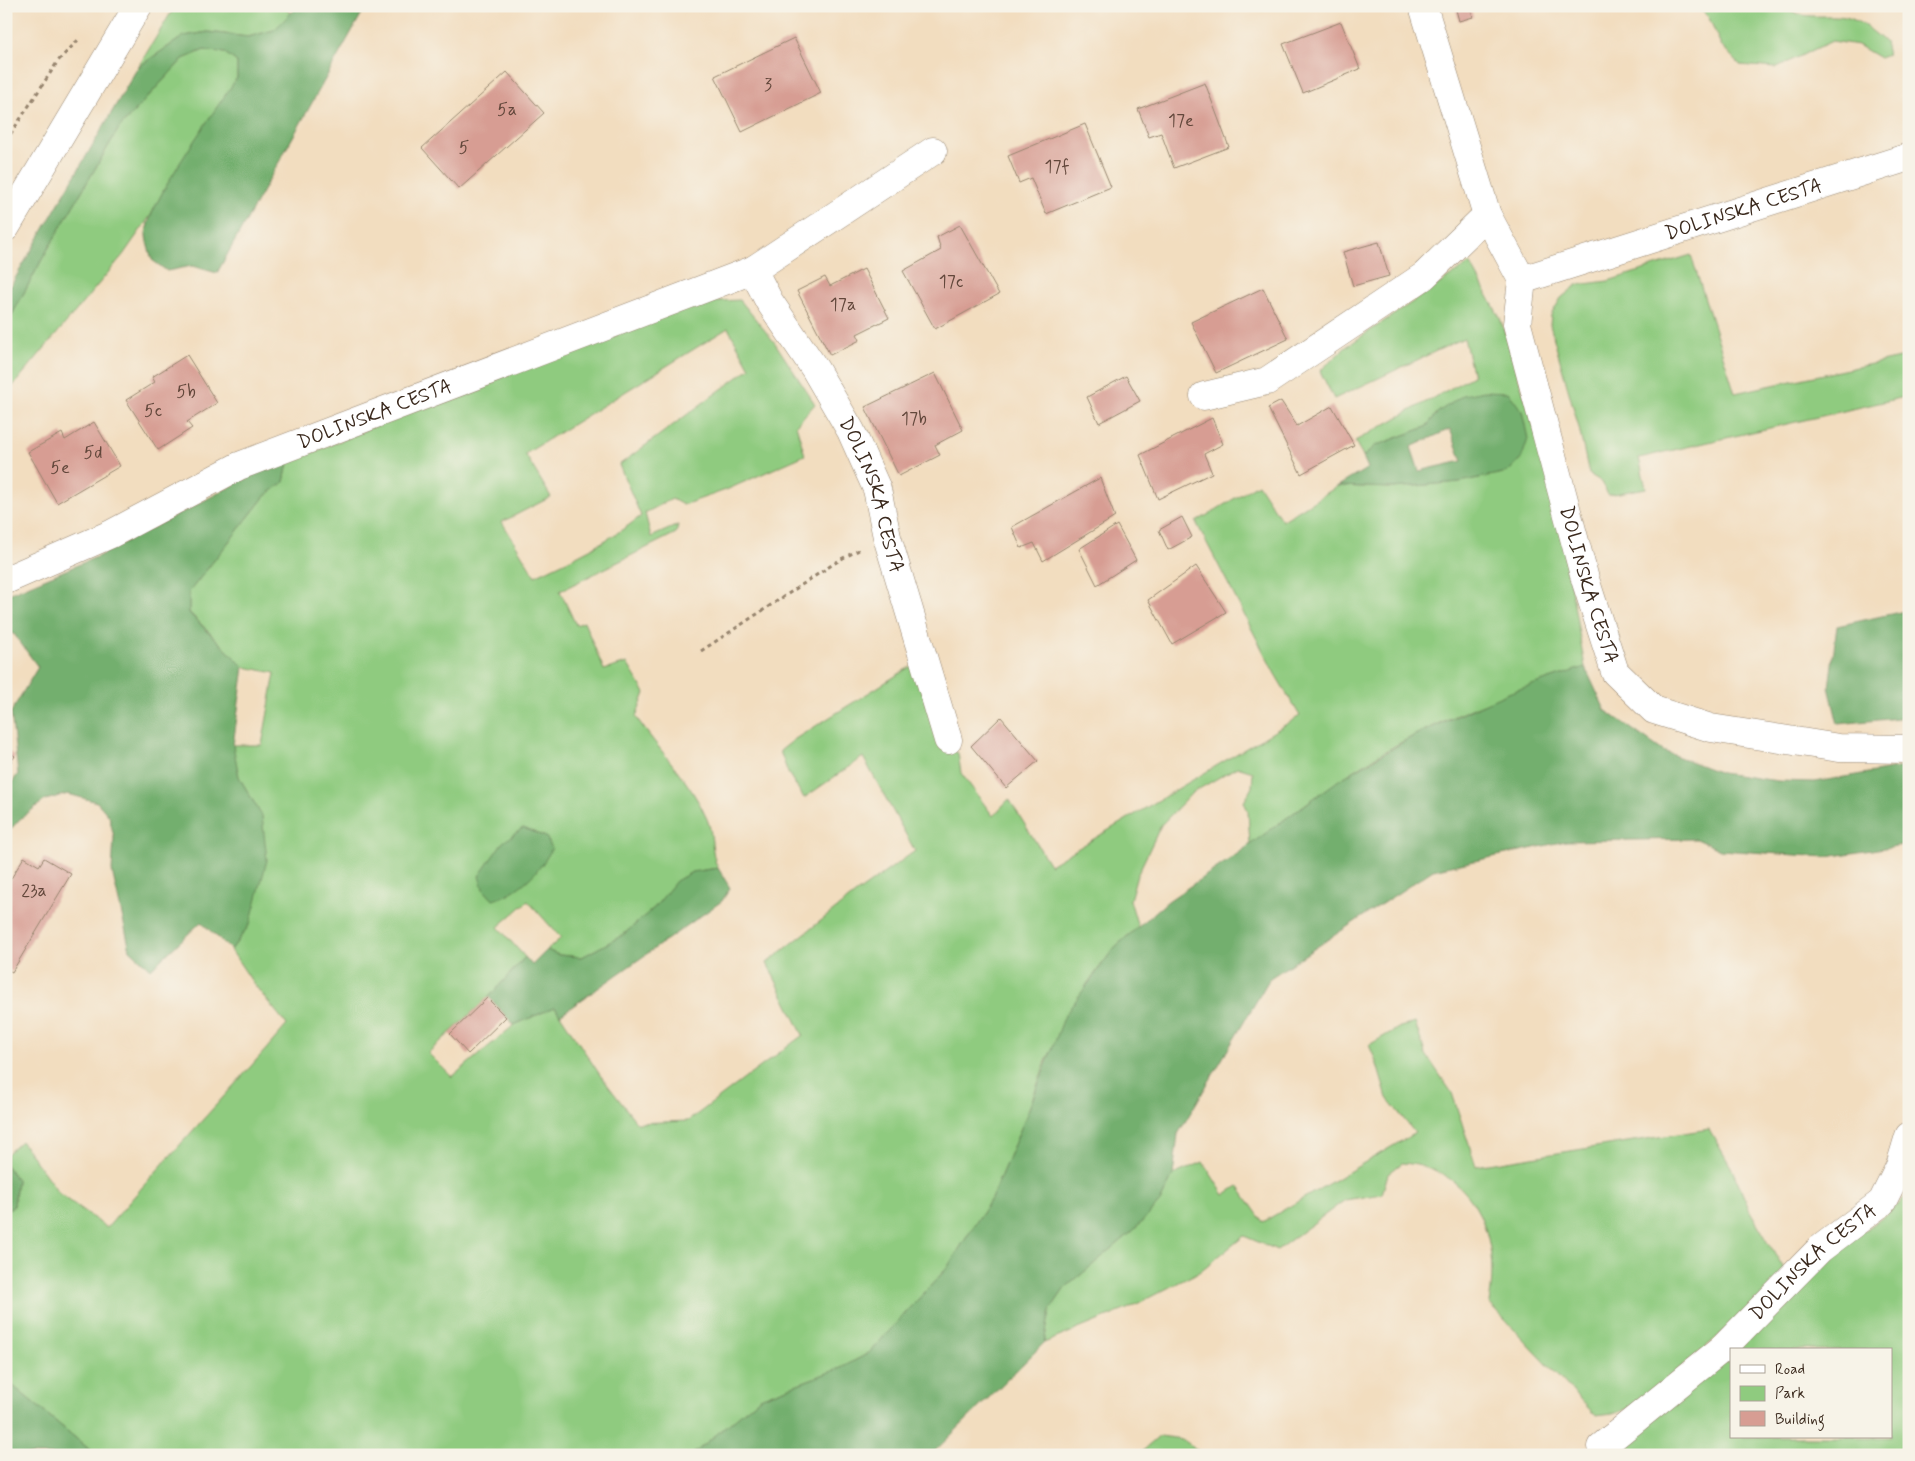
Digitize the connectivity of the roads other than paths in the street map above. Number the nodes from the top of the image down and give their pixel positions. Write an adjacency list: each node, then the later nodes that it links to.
1 (138, 6): 6 (street)
2 (1423, 6): 5 (street)
3 (934, 152): 7 (street, DOLINSKA CESTA)
4 (1909, 158): 8 (street, DOLINSKA CESTA)
5 (1487, 215): 8 (street); 9 (street)
6 (6, 227)
7 (753, 270): 10 (street, DOLINSKA CESTA); 11 (street, DOLINSKA CESTA)
8 (1522, 280): 12 (street, DOLINSKA CESTA)
9 (1204, 396)
10 (6, 580)
11 (948, 740)
12 (1909, 750)
13 (1909, 1136): 14 (street, DOLINSKA CESTA)
14 (1601, 1447)

